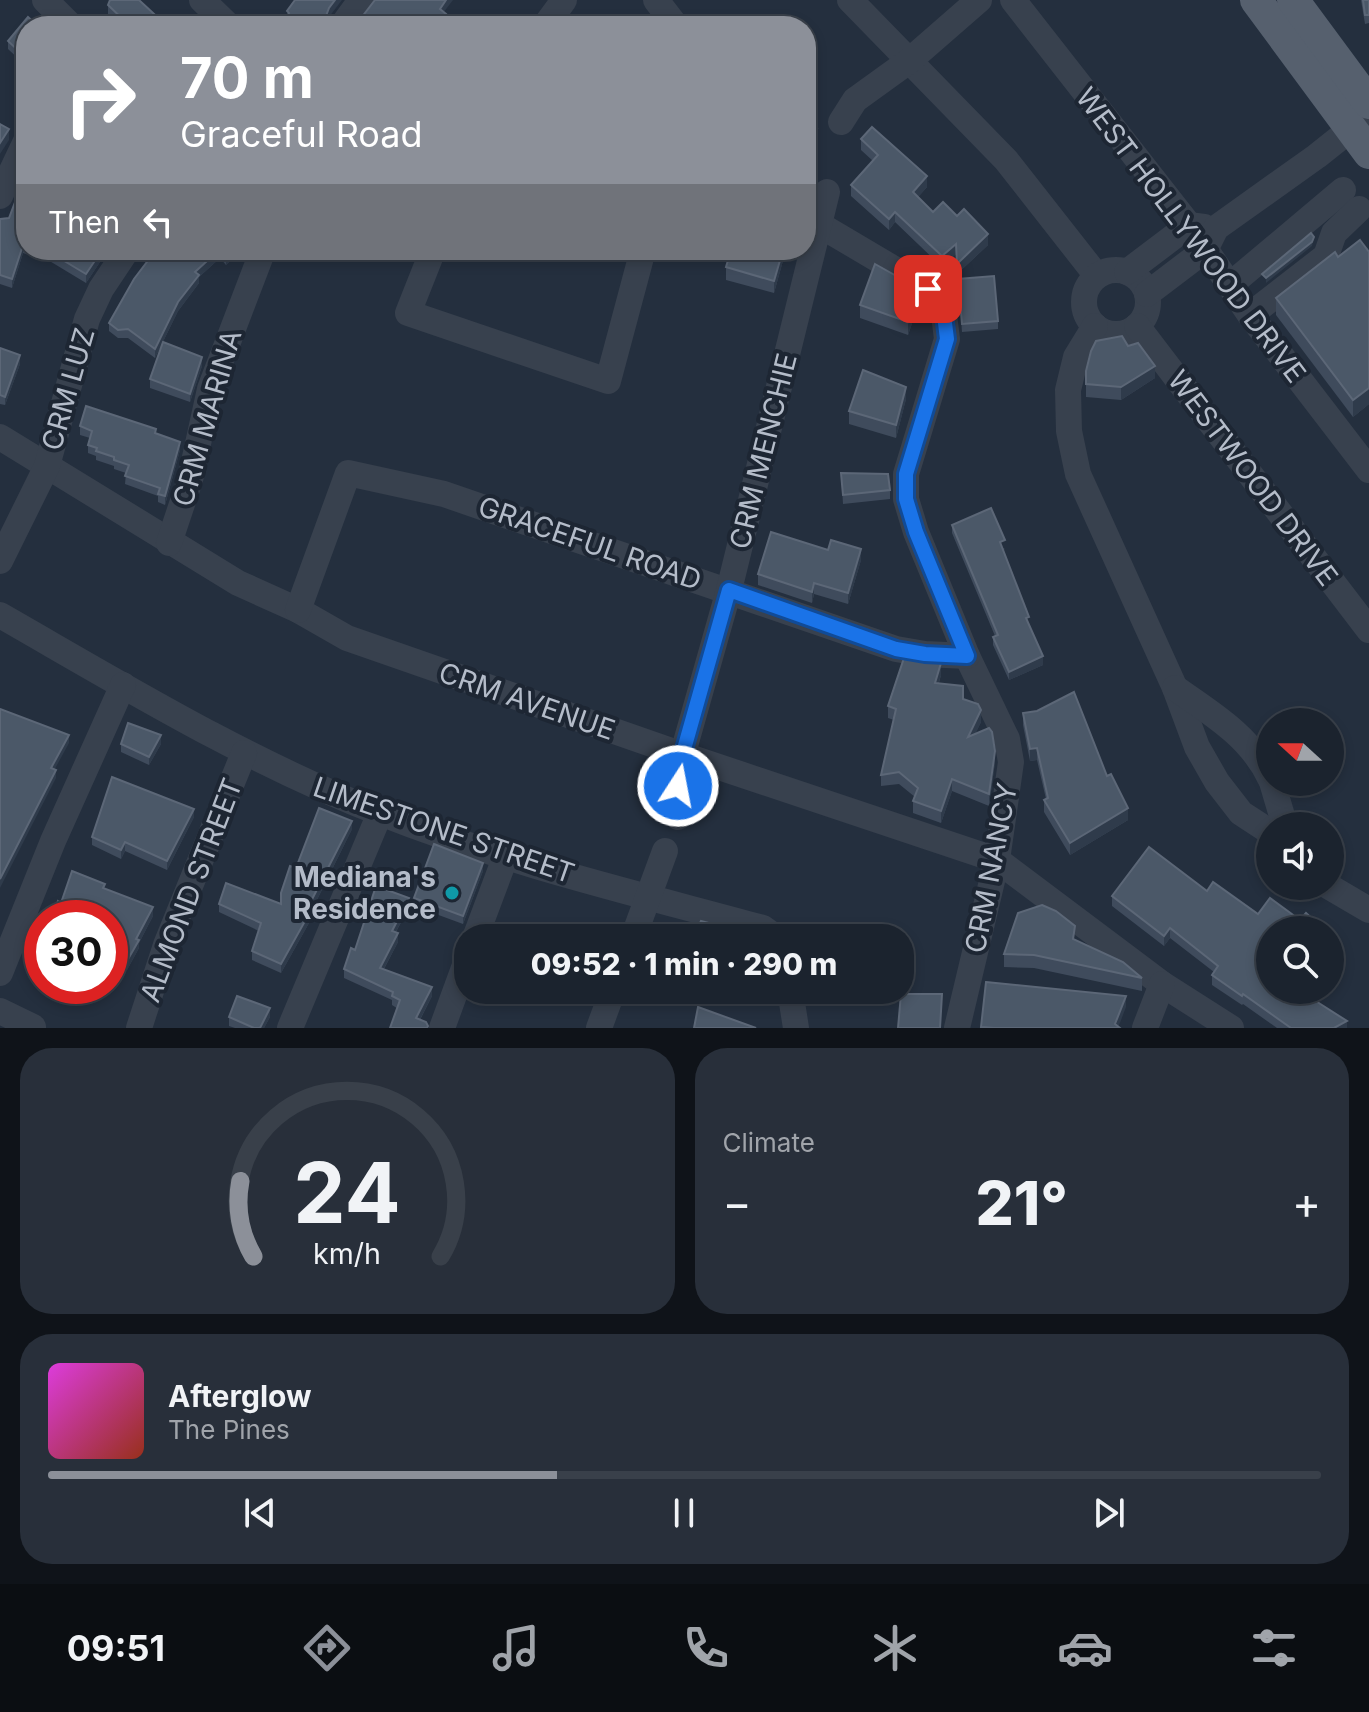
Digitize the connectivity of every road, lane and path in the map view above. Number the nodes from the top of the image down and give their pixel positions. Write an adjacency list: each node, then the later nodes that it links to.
1 (45, 0): 9 (street)
2 (202, 0): 10 (street)
3 (656, 0): 11 (street)
4 (850, 0): 12 (street)
5 (979, 0): 12 (street)
6 (1013, 0): 21 (street, WEST HOLLYWOOD DRIVE)
7 (1256, 0): 14 (main road)
8 (1293, 0): 14 (main road)
9 (61, 16)
10 (219, 16)
11 (668, 16)
12 (909, 61): 13 (street); 30 (street)
13 (841, 122)
14 (1365, 125): 15 (street)
15 (1317, 156): 19 (street); 23 (street)
16 (16, 162): 18 (street)
17 (827, 192): 20 (street, CRM MENCHIE)
18 (0, 196)
19 (1357, 207): 31 (street); 33 (street)
20 (818, 224): 22 (street, CRM MENCHIE); 45 (street, CRM NANCY)
21 (1189, 225): 23 (street, WEST HOLLYWOOD DRIVE); 29 (street)
22 (816, 232)
23 (1210, 239): 31 (street, WEST HOLLYWOOD DRIVE); 32 (street)
24 (120, 260): 37 (street, CRM LUZ)
25 (259, 260): 39 (street, CRM MARINA)
26 (429, 260): 27 (street)
27 (640, 260)
28 (809, 260): 41 (street, CRM MENCHIE)
29 (1127, 272): 30 (street); 32 (street)
30 (1097, 276): 34 (street)
31 (1230, 285): 33 (street, WEST HOLLYWOOD DRIVE)
32 (1147, 294): 35 (street)
33 (1250, 315): 38 (street, WEST HOLLYWOOD DRIVE)
34 (1095, 326): 35 (street); 47 (street)
35 (1137, 326): 44 (street, WESTWOOD DRIVE)
36 (0, 437): 37 (street, CRM AVENUE)
37 (47, 466): 39 (street, CRM AVENUE); 40 (street, CRM LUZ)
38 (1369, 470)
39 (169, 543): 42 (street, CRM AVENUE)
40 (0, 561)
41 (729, 590): 42 (street, GRACEFUL ROAD); 45 (street, GRACEFUL ROAD); 49 (street, CRM MENCHIE)
42 (298, 610): 49 (street, CRM AVENUE)
43 (0, 615): 46 (street, LIMESTONE STREET)
44 (1369, 630)
45 (967, 656): 56 (street, CRM NANCY)
46 (123, 685): 48 (street, LIMESTONE STREET); 63 (street)
47 (1175, 688): 50 (street); 53 (street)
48 (244, 753): 51 (street, LIMESTONE STREET); 70 (street, ALMOND STREET)
49 (683, 755): 52 (street, CRM MENCHIE); 56 (street, CRM AVENUE)
50 (1256, 755)
51 (380, 813): 55 (street, LIMESTONE STREET); 71 (street)
52 (678, 817)
53 (1256, 823)
54 (665, 851): 58 (street)
55 (505, 858): 58 (street, LIMESTONE STREET); 60 (street)
56 (997, 860): 64 (street, CRM AVENUE); 75 (street, CRM NANCY)
57 (1344, 895): 59 (street)
58 (648, 897): 61 (street); 62 (street, LIMESTONE STREET)
59 (1369, 910)
60 (480, 924)
61 (638, 924)
62 (748, 924)
63 (0, 973)
64 (1162, 984): 76 (street); 77 (street, CRM AVENUE)
65 (454, 995): 72 (street)
66 (608, 1004): 73 (street)
67 (792, 1004): 74 (street)
68 (0, 1011): 69 (street)
69 (33, 1027)
70 (139, 1028)
71 (290, 1028)
72 (442, 1028)
73 (599, 1028)
74 (796, 1028)
75 (957, 1028)
76 (1145, 1028)
77 (1231, 1028)

